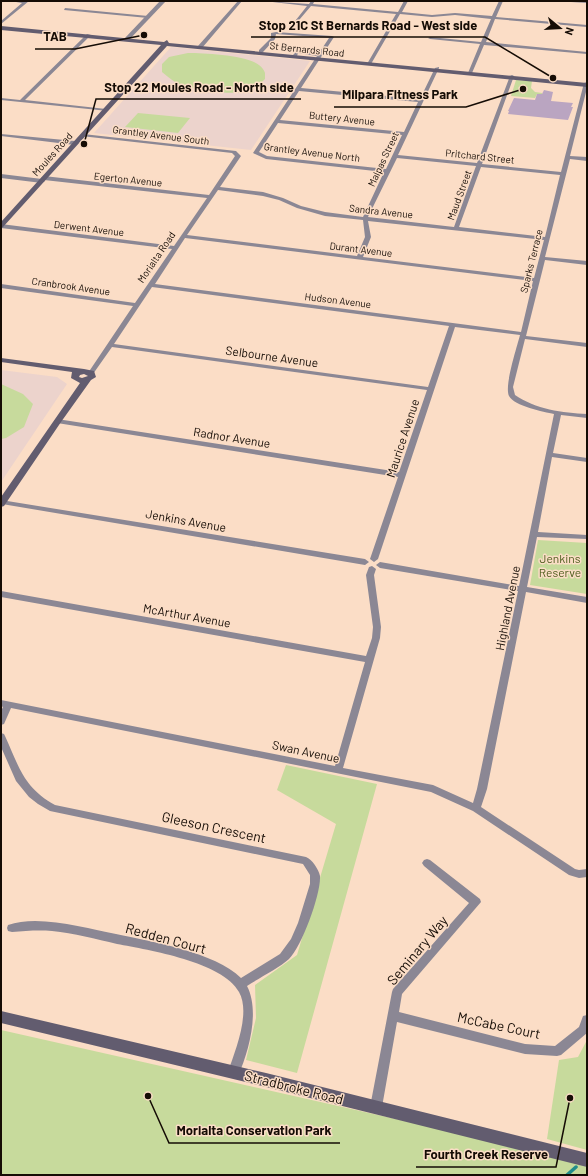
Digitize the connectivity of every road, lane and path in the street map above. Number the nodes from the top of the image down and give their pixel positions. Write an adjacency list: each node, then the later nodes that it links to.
1 (12, 1): 8 (street)
2 (163, 1): 13 (street)
3 (240, 1): 24 (street)
4 (266, 1): 10 (street)
5 (406, 1): 12 (street)
6 (501, 1): 14 (street)
7 (571, 1): 9 (street)
8 (27, 2): 15 (street)
9 (587, 2)
10 (312, 3): 12 (street); 16 (street)
11 (65, 9): 13 (street)
12 (399, 13): 14 (street); 28 (street)
13 (148, 16): 21 (street)
14 (494, 18): 17 (street); 23 (street)
15 (1, 23)
16 (294, 25)
17 (587, 26)
18 (1, 27): 19 (main road, St Bernards Road)
19 (88, 36): 21 (main road, St Bernards Road); 36 (street)
20 (430, 38): 23 (street)
21 (126, 39): 22 (main road, St Bernards Road)
22 (166, 43): 24 (main road, St Bernards Road); 37 (main road, Moules Road)
23 (483, 43): 26 (street); 30 (street)
24 (201, 47): 25 (main road, St Bernards Road); 27 (main road, St Bernards Road)
25 (261, 51): 27 (main road, St Bernards Road); 27 (street)
26 (587, 53)
27 (320, 57): 28 (main road, St Bernards Road); 33 (street)
28 (370, 63): 29 (main road, St Bernards Road)
29 (436, 69): 30 (main road, St Bernards Road); 35 (street, Malpas Street)
30 (470, 72): 31 (main road, St Bernards Road)
31 (512, 76): 32 (main road, St Bernards Road); 47 (street, Maud Street)
32 (586, 84): 45 (street, Sparks Terrace)
33 (298, 89): 35 (street); 38 (street)
34 (1, 98): 36 (street)
35 (421, 100): 39 (street, Malpas Street)
36 (21, 101): 37 (street)
37 (106, 110): 41 (main road, Moules Road)
38 (277, 121): 39 (street, Buttery Avenue); 48 (street, Grantley Avenue North)
39 (405, 134): 44 (street, Malpas Street)
40 (1, 135): 42 (street)
41 (83, 135): 42 (main road, Moules Road); 43 (street, Grantley Avenue South)
42 (76, 143): 51 (main road, Moules Road)
43 (237, 154): 52 (street, Morialta Road)
44 (395, 156): 47 (street, Pritchard Street); 48 (street, Malpas Street)
45 (568, 157): 46 (street); 49 (street, Sparks Terrace)
46 (587, 159)
47 (479, 165): 49 (street, Pritchard Street); 56 (street, Maud Street)
48 (388, 171): 54 (street, Malpas Street)
49 (563, 174): 58 (street, Sparks Terrace)
50 (1, 176): 51 (street, Egerton Avenue)
51 (43, 180): 53 (street, Egerton Avenue); 55 (main road, Moules Road)
52 (216, 188): 53 (street, Morialta Road); 54 (street, Sandra Avenue)
53 (211, 197): 57 (street, Morialta Road)
54 (365, 218): 56 (street, Sandra Avenue); 60 (street)
55 (1, 226): 59 (street, Derwent Avenue)
56 (456, 228): 58 (street, Sandra Avenue)
57 (184, 236): 59 (street, Morialta Road); 60 (street, Durant Avenue)
58 (547, 239): 61 (street, Sparks Terrace)
59 (176, 248): 64 (street, Morialta Road)
60 (359, 258): 63 (street, Durant Avenue)
61 (542, 258): 62 (street); 63 (street, Sparks Terrace)
62 (587, 263)
63 (537, 280): 68 (street, Sparks Terrace)
64 (151, 285): 66 (street, Morialta Road); 67 (street, Hudson Avenue)
65 (1, 286): 66 (street, Cranbrook Avenue)
66 (138, 305): 69 (street, Morialta Road)
67 (452, 325): 68 (street, Hudson Avenue); 76 (street, Maurice Avenue)
68 (523, 336): 70 (street, Hudson Avenue); 78 (street, Sparks Terrace)
69 (111, 345): 74 (street, Morialta Road); 76 (street, Selbourne Avenue)
70 (587, 346)
71 (1, 360): 72 (main road)
72 (54, 368): 73 (main road); 75 (main road)
73 (82, 371): 74 (main road); 75 (main road)
74 (89, 376): 75 (main road); 77 (main road, Morialta Road)
75 (75, 377): 77 (main road)
76 (431, 389): 83 (street, Maurice Avenue)
77 (75, 396): 80 (main road, Morialta Road)
78 (558, 412): 79 (street, Sparks Terrace); 81 (street, Highland Avenue)
79 (587, 416)
80 (57, 420): 83 (street, Radnor Avenue); 84 (main road, Morialta Road)
81 (550, 455): 82 (street); 85 (street, Highland Avenue)
82 (587, 460)
83 (402, 475): 87 (street, Maurice Avenue)
84 (2, 503): 88 (street, Jenkins Avenue)
85 (534, 534): 86 (street); 90 (street, Highland Avenue)
86 (587, 537)
87 (374, 559): 88 (street); 89 (street)
88 (365, 562): 89 (street)
89 (376, 567): 90 (street); 93 (street)
90 (524, 589): 92 (street); 98 (street, Highland Avenue)
91 (1, 594): 93 (street, McArthur Avenue)
92 (587, 600)
93 (370, 660): 97 (street)
94 (4, 703): 95 (street); 97 (street, Swan Avenue)
95 (1, 722)
96 (1, 736): 102 (street, Gleeson Crescent)
97 (338, 770): 98 (street, Swan Avenue)
98 (476, 808): 100 (street, Swan Avenue)
99 (427, 863): 103 (street, Seminary Way)
100 (587, 874)
101 (12, 928): 102 (street, Redden Court)
102 (241, 984): 106 (street)
103 (393, 1016): 105 (street, McCabe Court); 107 (street, Seminary Way)
104 (1, 1017): 106 (main road, Stradbroke Road)
105 (587, 1020)
106 (234, 1072): 107 (main road, Stradbroke Road)
107 (376, 1107): 108 (main road, Stradbroke Road)
108 (587, 1160)

